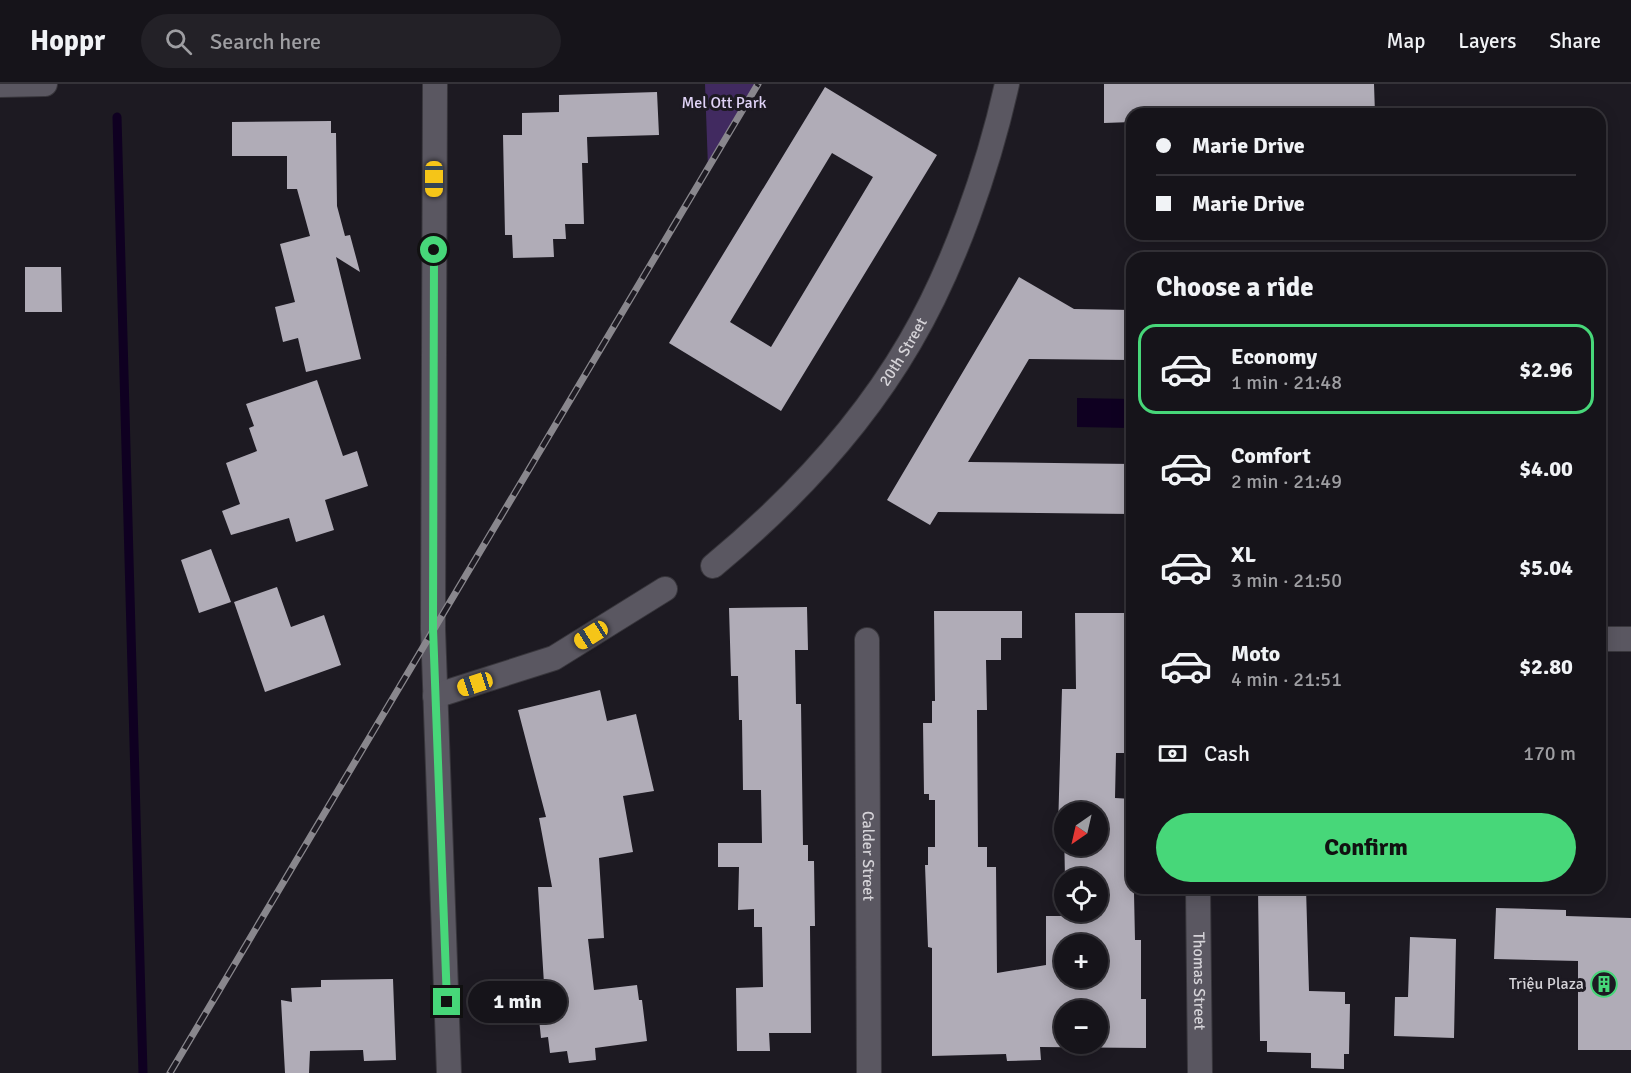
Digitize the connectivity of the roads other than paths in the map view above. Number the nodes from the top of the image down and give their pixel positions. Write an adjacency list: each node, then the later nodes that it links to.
1 (45, 84): 4 (street)
2 (435, 84): 10 (street)
3 (1007, 84): 5 (street, 20th Street)
4 (0, 85)
5 (713, 566)
6 (665, 589): 10 (street)
7 (1606, 639): 8 (street)
8 (1631, 639)
9 (867, 640): 13 (street, Calder Street)
10 (435, 696): 12 (street)
11 (1198, 894): 14 (street, Thomas Street)
12 (449, 1073)
13 (869, 1073)
14 (1200, 1073)

